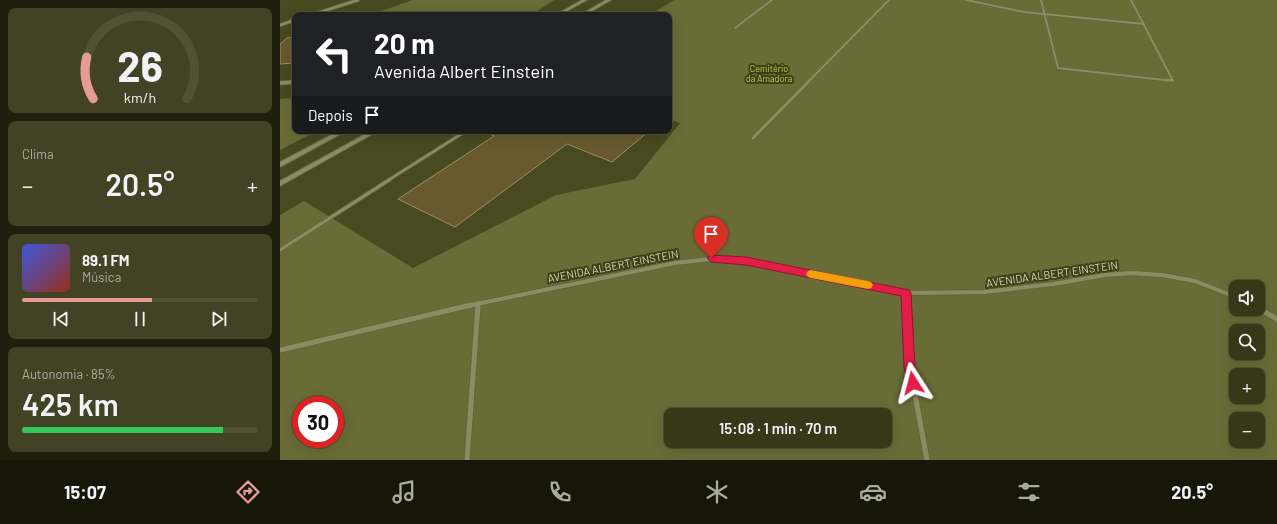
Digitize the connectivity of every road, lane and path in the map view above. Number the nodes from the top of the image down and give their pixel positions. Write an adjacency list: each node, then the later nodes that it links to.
1 (358, 0): 9 (street)
2 (585, 0): 10 (street)
3 (609, 0): 11 (street)
4 (772, 0): 16 (lane)
5 (889, 0): 22 (lane)
6 (966, 0): 12 (lane)
7 (1041, 0): 12 (lane)
8 (1131, 0): 14 (lane)
9 (320, 12)
10 (563, 12)
11 (587, 12)
12 (1044, 14): 14 (lane); 14 (lane)
13 (292, 21): 15 (street)
14 (1144, 24)
15 (280, 25)
16 (735, 28)
17 (280, 82): 18 (street)
18 (292, 82)
19 (337, 134): 23 (street)
20 (370, 134): 24 (street)
21 (461, 134): 25 (lane)
22 (753, 138)
23 (280, 165)
24 (280, 184)
25 (280, 250)
26 (906, 293): 27 (street, AVENIDA ALBERT EINSTEIN); 28 (street, AVENIDA ALBERT EINSTEIN); 33 (street)
27 (1229, 294)
28 (478, 303): 31 (street, AVENIDA ALBERT EINSTEIN); 32 (street)
29 (1265, 312): 30 (street)
30 (1277, 319)
31 (280, 350)
32 (467, 460)
33 (927, 460)

